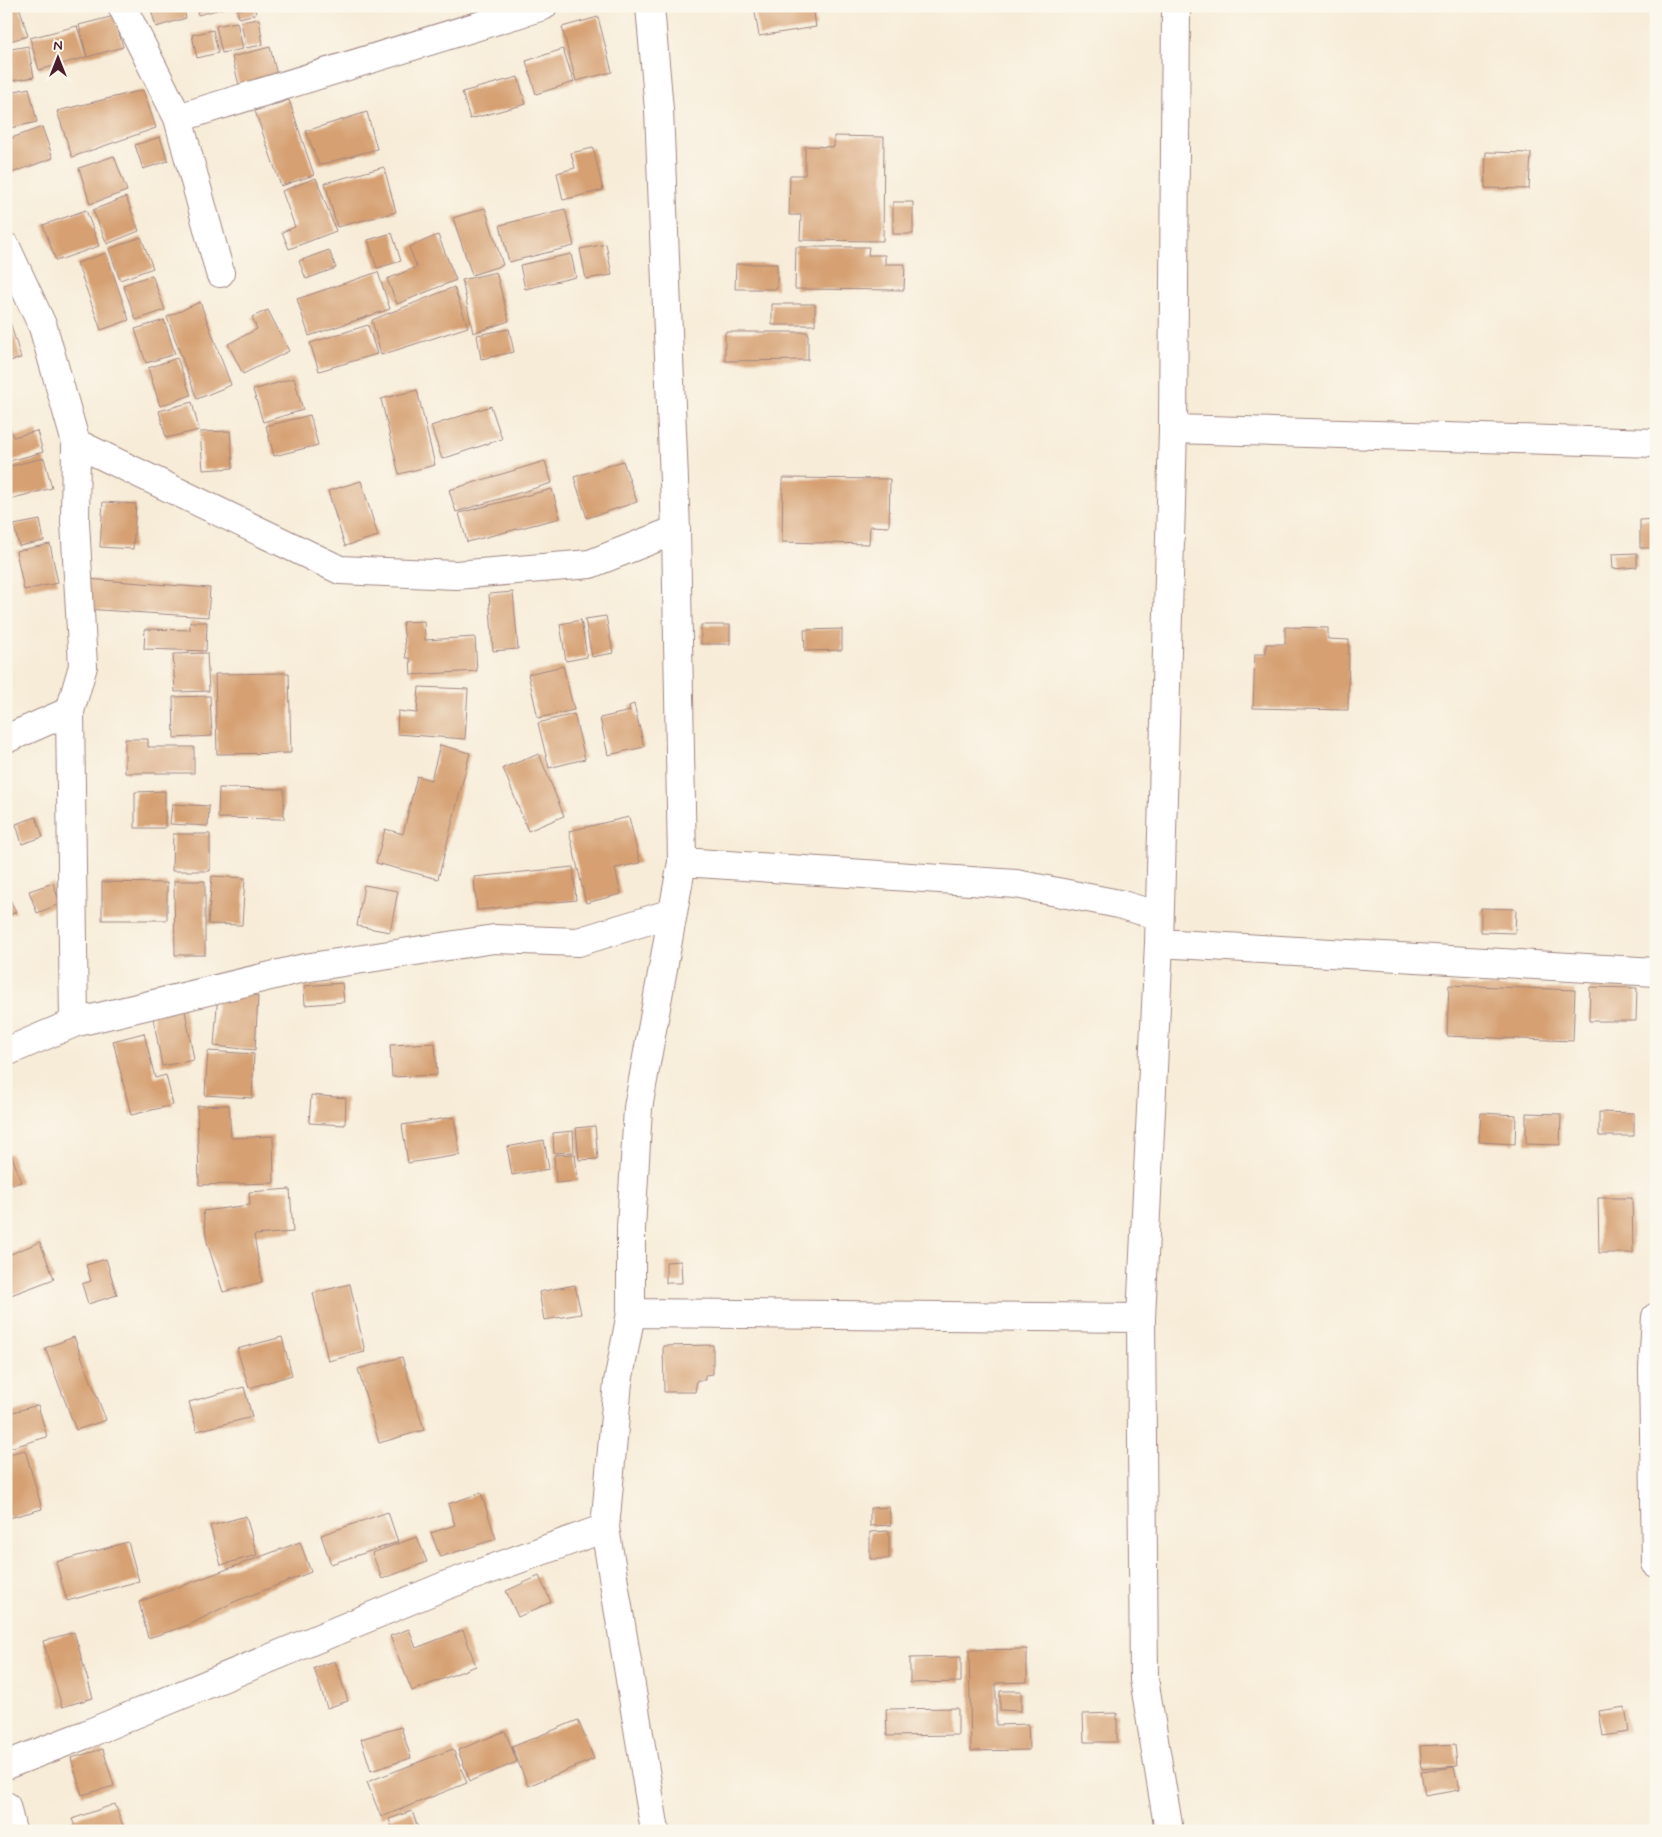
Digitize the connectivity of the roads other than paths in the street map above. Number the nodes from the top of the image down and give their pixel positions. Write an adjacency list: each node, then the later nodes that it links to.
1 (122, 6): 5 (street)
2 (543, 6): 5 (street)
3 (650, 6): 11 (street)
4 (1176, 6): 8 (street)
5 (178, 118): 7 (street)
6 (6, 247): 9 (street)
7 (220, 273)
8 (1173, 429): 10 (street); 16 (street)
9 (76, 443): 11 (street); 12 (street)
10 (1656, 443)
11 (676, 530): 14 (street)
12 (70, 711): 13 (street); 19 (street)
13 (6, 739)
14 (682, 862): 15 (street); 16 (street)
15 (672, 913): 19 (street); 21 (street)
16 (1159, 916): 17 (street)
17 (1158, 943): 18 (street); 23 (street)
18 (1656, 972)
19 (74, 1023): 20 (street)
20 (6, 1052)
21 (630, 1314): 23 (street); 24 (street)
22 (1656, 1317): 25 (street)
23 (1141, 1318): 30 (street)
24 (605, 1528): 26 (street); 29 (street)
25 (1655, 1548)
26 (6, 1765)
27 (6, 1806): 28 (street)
28 (12, 1831)
29 (655, 1831)
30 (1169, 1831)

